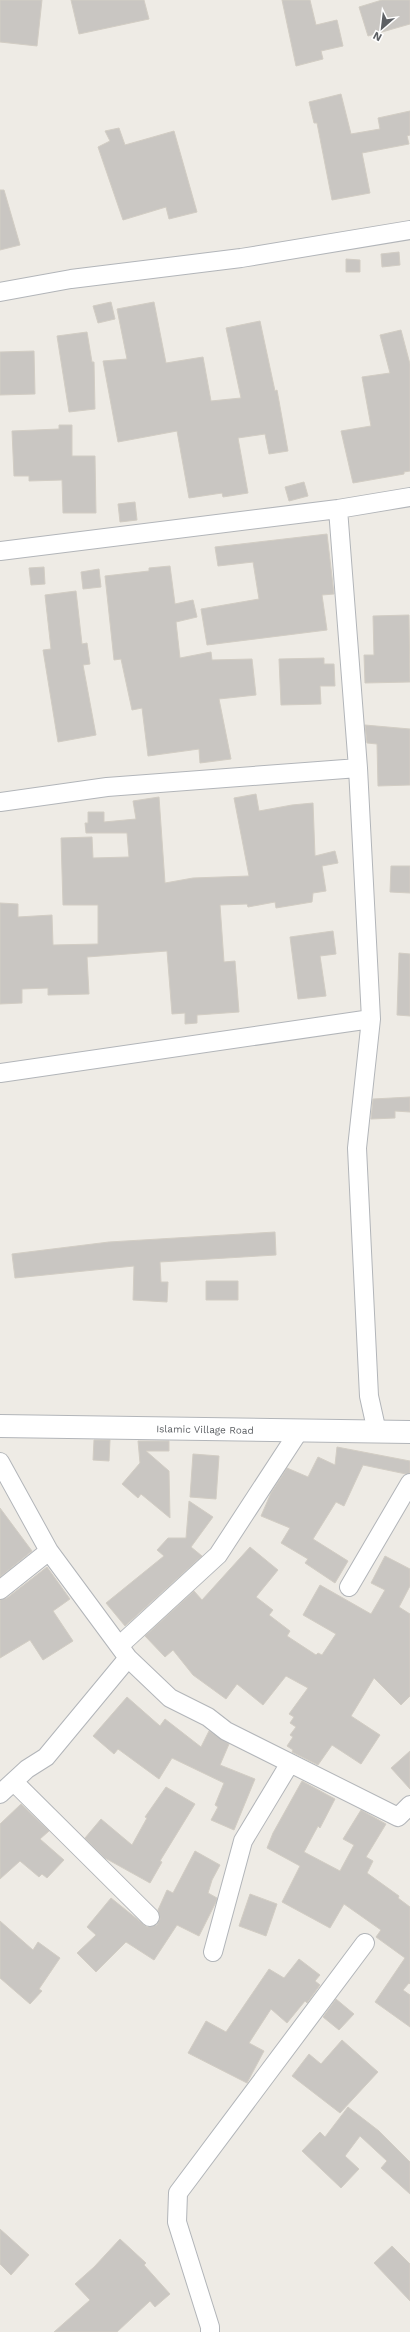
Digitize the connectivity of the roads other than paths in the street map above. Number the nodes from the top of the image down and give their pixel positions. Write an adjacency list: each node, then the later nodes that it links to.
1 (410, 230): 2 (street)
2 (0, 292)
3 (410, 497): 4 (street)
4 (338, 509): 5 (street); 6 (street)
5 (0, 550)
6 (358, 768): 7 (street); 8 (street)
7 (0, 802)
8 (371, 1019): 9 (street); 12 (street)
9 (0, 1073)
10 (0, 1426): 11 (street, Islamic Village Road)
11 (299, 1430): 12 (street, Islamic Village Road); 19 (street)
12 (377, 1432): 13 (street, Islamic Village Road)
13 (410, 1432)
14 (0, 1462): 16 (street)
15 (410, 1484): 17 (street)
16 (49, 1551): 18 (street); 19 (street)
17 (349, 1587)
18 (0, 1590)
19 (123, 1652): 20 (street); 21 (street)
20 (290, 1763): 23 (street); 26 (street)
21 (14, 1782): 22 (street); 24 (street)
22 (0, 1794)
23 (410, 1805)
24 (150, 1917)
25 (365, 1943): 27 (street)
26 (213, 1952)
27 (210, 2332)

